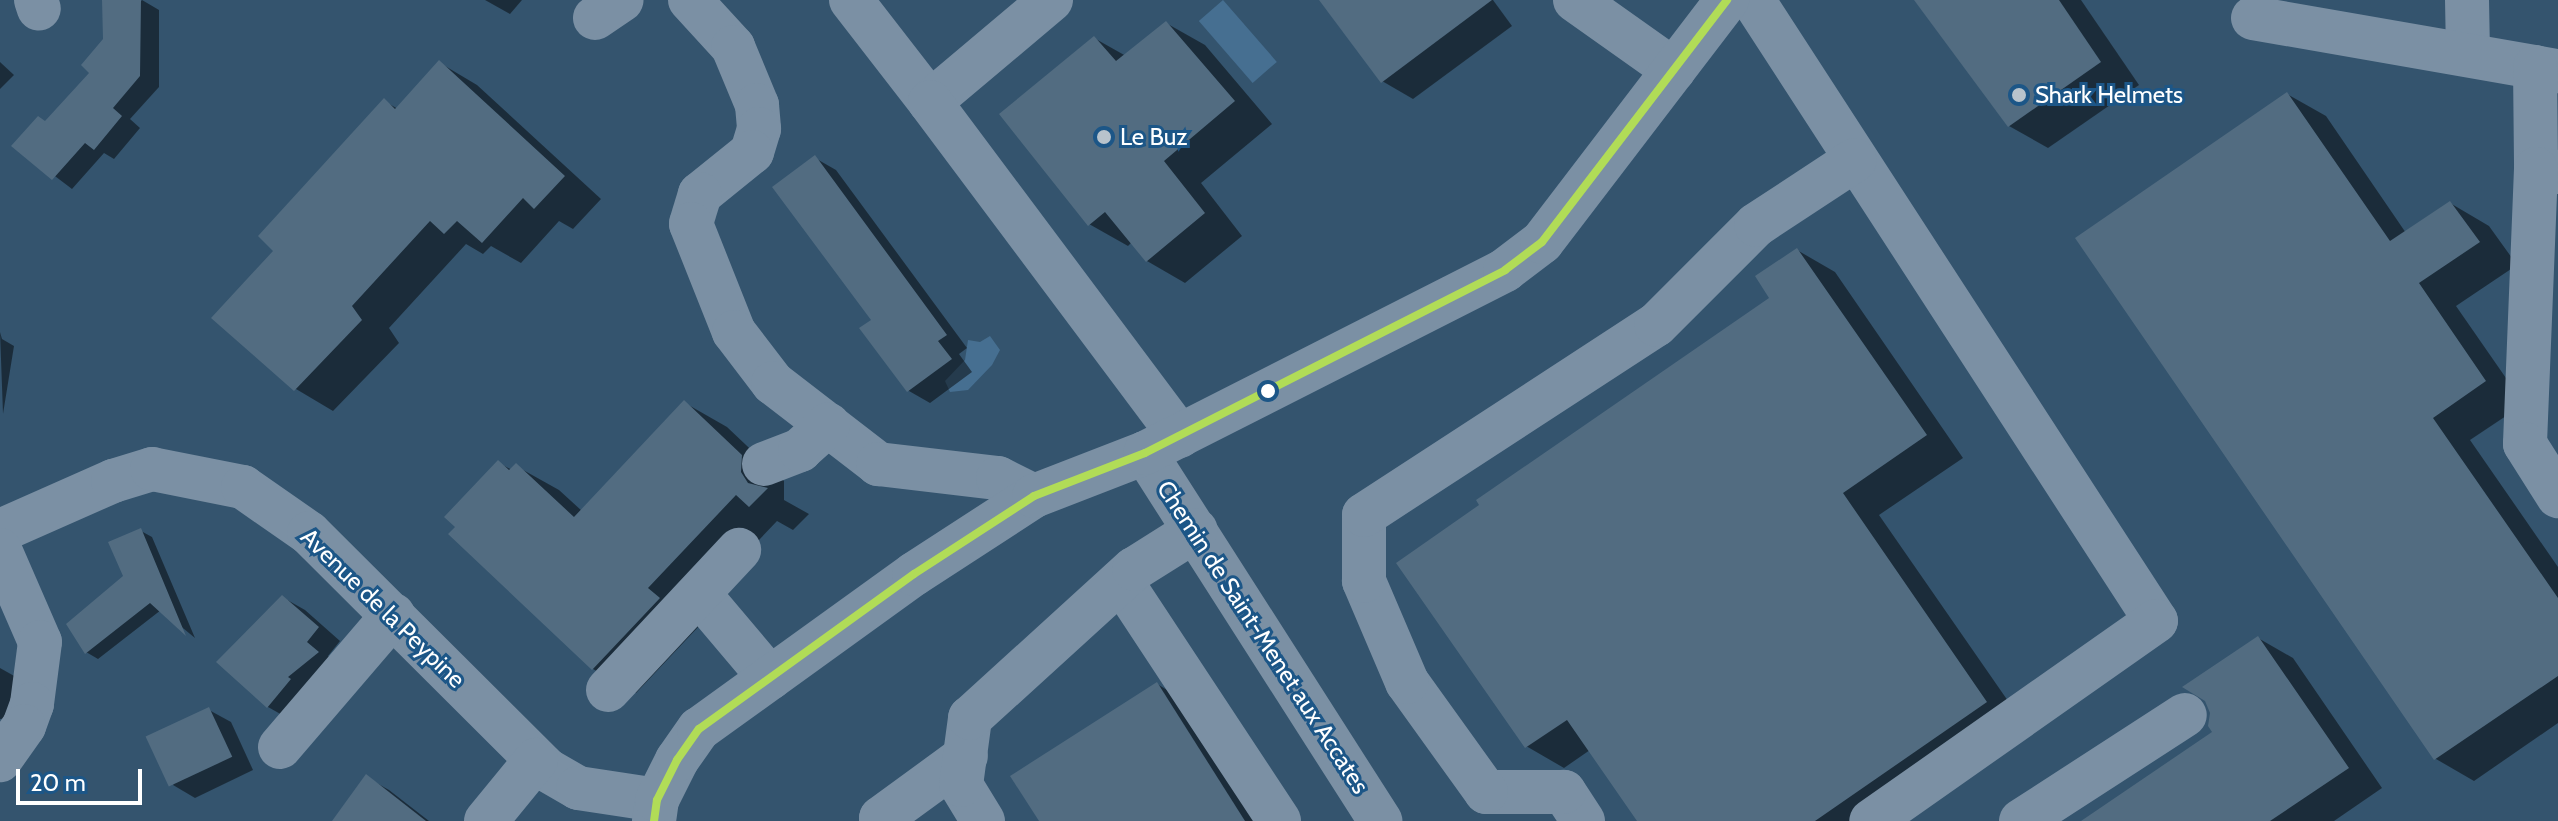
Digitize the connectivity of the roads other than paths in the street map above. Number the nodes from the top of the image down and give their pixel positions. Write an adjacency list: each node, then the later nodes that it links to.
1 (690, 0): 15 (street)
2 (851, 0): 12 (street, Chemin de Saint-Menet aux Accates)
3 (1051, 0): 12 (street)
4 (1575, 0): 11 (street)
5 (1727, 0): 11 (street)
6 (1753, 0): 13 (street)
7 (2467, 0): 9 (street)
8 (2253, 18): 9 (street)
9 (2468, 54): 10 (street)
10 (2547, 69): 14 (street)
11 (1674, 70): 16 (street)
12 (930, 102): 16 (street, Chemin de Saint-Menet aux Accates)
13 (1855, 160): 40 (street); 41 (street)
14 (2547, 171): 19 (street)
15 (828, 425): 17 (street); 18 (street)
16 (1162, 445): 18 (street); 20 (street, Chemin de Saint-Menet aux Accates)
17 (764, 464)
18 (1034, 496): 27 (street)
19 (2558, 496)
20 (1196, 530): 24 (street); 39 (street, Chemin de Saint-Menet aux Accates)
21 (0, 531): 26 (street, Avenue de la Peypine)
22 (0, 550): 32 (street)
23 (739, 550): 25 (street)
24 (1121, 581): 31 (street); 38 (street)
25 (699, 594): 27 (street); 28 (street)
26 (393, 615): 30 (street); 33 (street, Avenue de la Peypine)
27 (770, 678): 34 (street)
28 (608, 690)
29 (2185, 715): 42 (street)
30 (280, 747)
31 (966, 756): 36 (street); 37 (street)
32 (0, 760)
33 (536, 760): 34 (street, Avenue de la Peypine); 35 (street)
34 (656, 810)
35 (486, 821)
36 (884, 821)
37 (983, 821)
38 (1279, 821)
39 (1380, 821)
40 (1583, 821)
41 (1871, 821)
42 (2021, 821)

